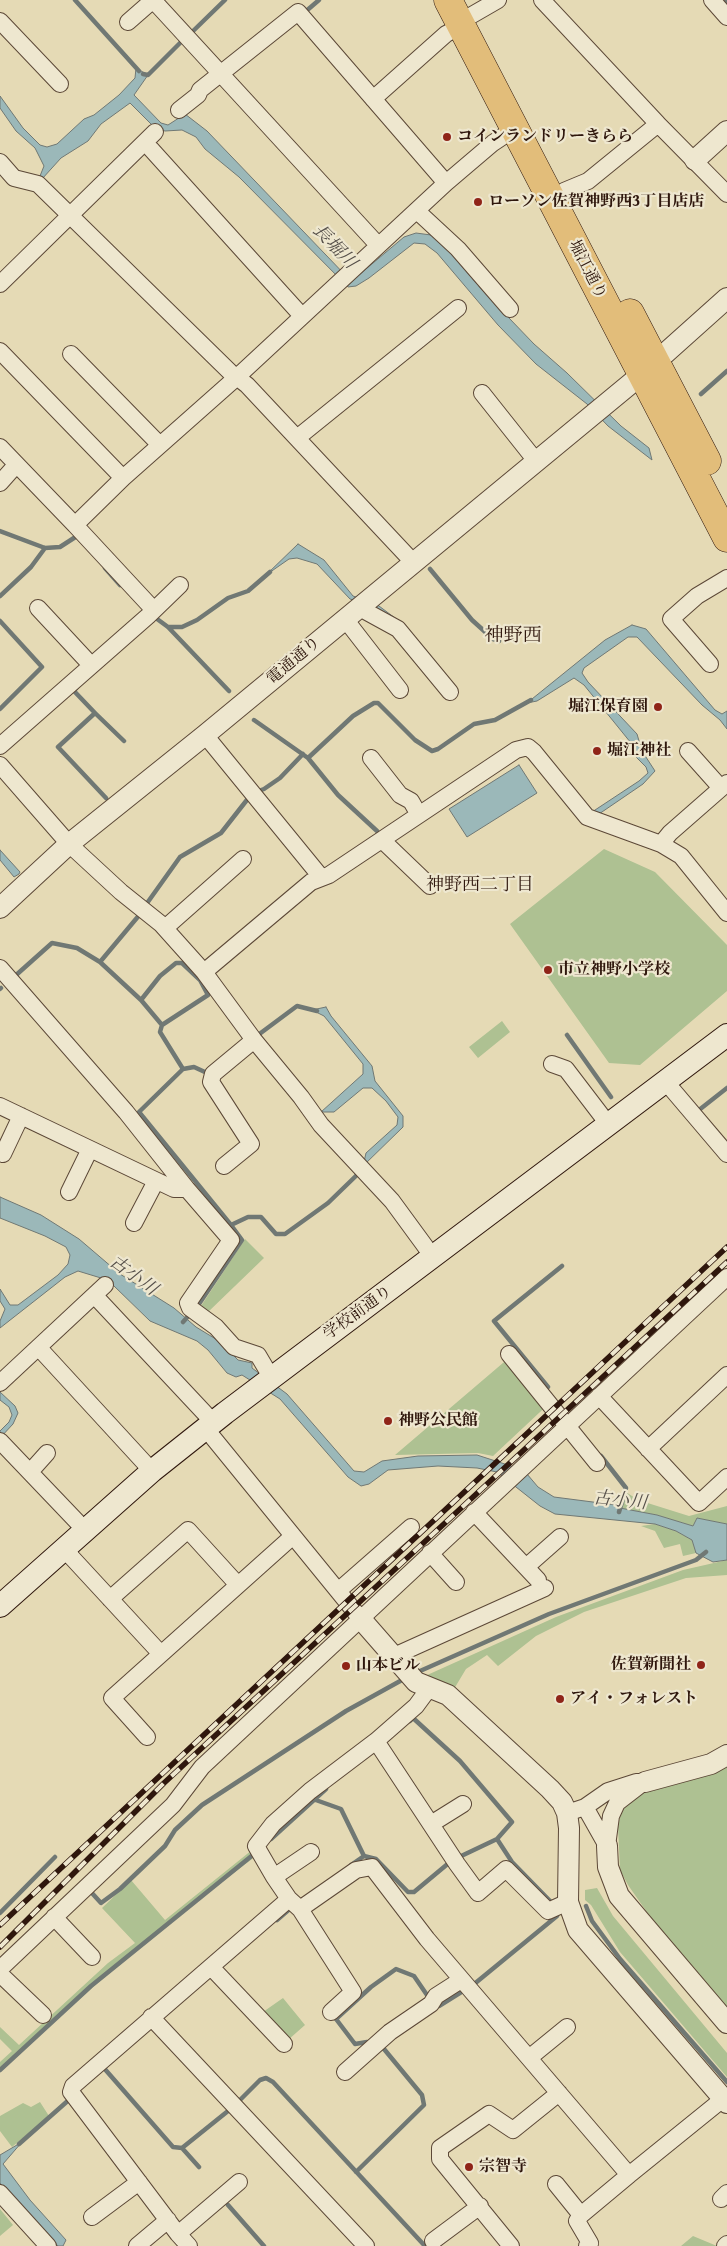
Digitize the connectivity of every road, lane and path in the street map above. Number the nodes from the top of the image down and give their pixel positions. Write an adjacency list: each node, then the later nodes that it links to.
1 (152, 0): 9 (street); 10 (street)
2 (448, 0): 6 (highway, 堀江通り)
3 (498, 0): 6 (street)
4 (542, 0): 14 (street)
5 (712, 0): 7 (street)
6 (466, 14): 12 (street); 15 (highway, 堀江通り); 22 (highway, 堀江通り)
7 (727, 17)
8 (0, 21): 11 (street)
9 (128, 22)
10 (219, 74): 12 (street); 13 (street); 26 (street)
11 (60, 84)
12 (373, 99): 21 (street)
13 (179, 110)
14 (658, 124): 19 (street); 22 (street)
15 (514, 129): 21 (street); 34 (highway, 堀江通り)
16 (727, 131): 19 (street)
17 (155, 132): 25 (street)
18 (151, 149): 31 (street)
19 (695, 160): 23 (street)
20 (0, 162): 25 (street)
21 (446, 183): 24 (street)
22 (564, 191): 34 (highway, 堀江通り)
23 (727, 194)
24 (417, 211): 26 (street); 30 (street)
25 (70, 217): 27 (street); 35 (street)
26 (378, 246): 31 (street)
27 (0, 284)
28 (727, 298): 34 (street, 電通通り)
29 (458, 308): 37 (street)
30 (510, 309)
31 (302, 316): 35 (street)
32 (0, 351): 42 (street)
33 (71, 354): 38 (street)
34 (648, 368): 40 (street, 電通通り); 44 (highway, 堀江通り); 46 (highway, 堀江通り)
35 (237, 377): 37 (street); 38 (street)
36 (482, 393): 40 (street)
37 (297, 438): 47 (street)
38 (160, 445): 42 (street)
39 (0, 448): 41 (street)
40 (536, 460): 47 (street, 電通通り)
41 (16, 464): 43 (street); 45 (street)
42 (123, 478): 45 (street)
43 (0, 483)
44 (727, 498)
45 (75, 525): 52 (street)
46 (727, 538)
47 (414, 562): 50 (street, 電通通り)
48 (727, 578): 54 (street)
49 (180, 584): 52 (street)
50 (361, 605): 53 (street, 電通通り); 57 (street)
51 (38, 608): 55 (street)
52 (151, 613): 55 (street)
53 (345, 618): 56 (street); 58 (street, 電通通り)
54 (710, 664)
55 (92, 665): 59 (street)
56 (400, 690)
57 (450, 692)
58 (205, 735): 66 (street, 電通通り); 69 (street)
59 (0, 746)
60 (688, 751): 63 (street)
61 (371, 758): 64 (street)
62 (0, 766): 66 (street)
63 (724, 786): 67 (street)
64 (420, 815): 65 (street); 67 (street)
65 (382, 840): 69 (street); 70 (street)
66 (69, 844): 71 (street, 電通通り); 73 (street)
67 (661, 844): 72 (street)
68 (243, 859): 73 (street)
69 (321, 876): 75 (street)
70 (430, 886)
71 (0, 908)
72 (727, 913)
73 (165, 928): 75 (street)
74 (0, 968): 89 (street)
75 (204, 972): 77 (street)
76 (727, 1035): 79 (main road, 学校前通り)
77 (254, 1040): 87 (street); 92 (street)
78 (552, 1064): 82 (street)
79 (665, 1081): 82 (main road, 学校前通り); 83 (street)
80 (0, 1106): 81 (street)
81 (21, 1116): 84 (street); 85 (street)
82 (608, 1124): 92 (main road, 学校前通り)
83 (722, 1137): 86 (street)
84 (90, 1149): 88 (street); 90 (street)
85 (3, 1154)
86 (727, 1154)
87 (224, 1166)
88 (156, 1181): 89 (street); 91 (street)
89 (187, 1189): 97 (street)
90 (69, 1192)
91 (134, 1223)
92 (433, 1257): 97 (main road, 学校前通り)
93 (727, 1277): 99 (street)
94 (39, 1348): 98 (street); 100 (street); 106 (street)
95 (509, 1354): 101 (street)
96 (727, 1375): 103 (street)
97 (271, 1377): 100 (main road, 学校前通り)
98 (0, 1383)
99 (599, 1396): 101 (street); 103 (street)
100 (209, 1426): 106 (main road, 学校前通り); 112 (street)
101 (567, 1426): 105 (street); 109 (street)
102 (1, 1442): 107 (street)
103 (648, 1449): 108 (street)
104 (46, 1454): 107 (street)
105 (597, 1462)
106 (152, 1471): 111 (main road, 学校前通り)
107 (30, 1472): 111 (street)
108 (727, 1477)
109 (474, 1512): 115 (street); 116 (street)
110 (411, 1527): 119 (street)
111 (85, 1530): 114 (main road, 学校前通り)
112 (293, 1536): 118 (street); 119 (street)
113 (560, 1538): 116 (street)
114 (64, 1549): 120 (street); 121 (main road, 学校前通り)
115 (430, 1553): 117 (street); 122 (street)
116 (526, 1567): 124 (street)
117 (456, 1582)
118 (238, 1585): 120 (street); 123 (street)
119 (338, 1591): 122 (street)
120 (110, 1599): 123 (street)
121 (0, 1606)
122 (360, 1618): 124 (street); 138 (street)
123 (161, 1654): 126 (street)
124 (394, 1656): 125 (street)
125 (430, 1688): 127 (street); 131 (street)
126 (147, 1737)
127 (376, 1741): 132 (street); 135 (street)
128 (727, 1755): 129 (street)
129 (645, 1782): 131 (street); 133 (street)
130 (463, 1804): 132 (street)
131 (576, 1810): 133 (street); 136 (street)
132 (431, 1824): 136 (street)
133 (607, 1846): 147 (street)
134 (311, 1852): 135 (street)
135 (274, 1877): 137 (street)
136 (568, 1902): 153 (street)
137 (294, 1904): 141 (street); 143 (street); 144 (street)
138 (54, 1917): 139 (street); 140 (street)
139 (92, 1957)
140 (0, 1969)
141 (214, 1971): 146 (street); 149 (street)
142 (0, 1974): 145 (street)
143 (462, 1980): 150 (street); 151 (street)
144 (331, 2012)
145 (43, 2015)
146 (155, 2021): 155 (street); 169 (street)
147 (727, 2023)
148 (567, 2026): 150 (street)
149 (284, 2044)
150 (529, 2058): 152 (street)
151 (345, 2072)
152 (559, 2093): 154 (street); 159 (street)
153 (725, 2101): 154 (street)
154 (629, 2175): 160 (street)
155 (138, 2182): 161 (street); 162 (street)
156 (239, 2182): 163 (street)
157 (556, 2184): 160 (street)
158 (0, 2193): 166 (street)
159 (480, 2206): 164 (street); 170 (street)
160 (581, 2214): 165 (street)
161 (92, 2217)
162 (168, 2220): 163 (street); 167 (street)
163 (178, 2234): 168 (street)
164 (433, 2241)
165 (593, 2245)
166 (48, 2246)
167 (137, 2246)
168 (190, 2246)
169 (366, 2246)
170 (511, 2246)

